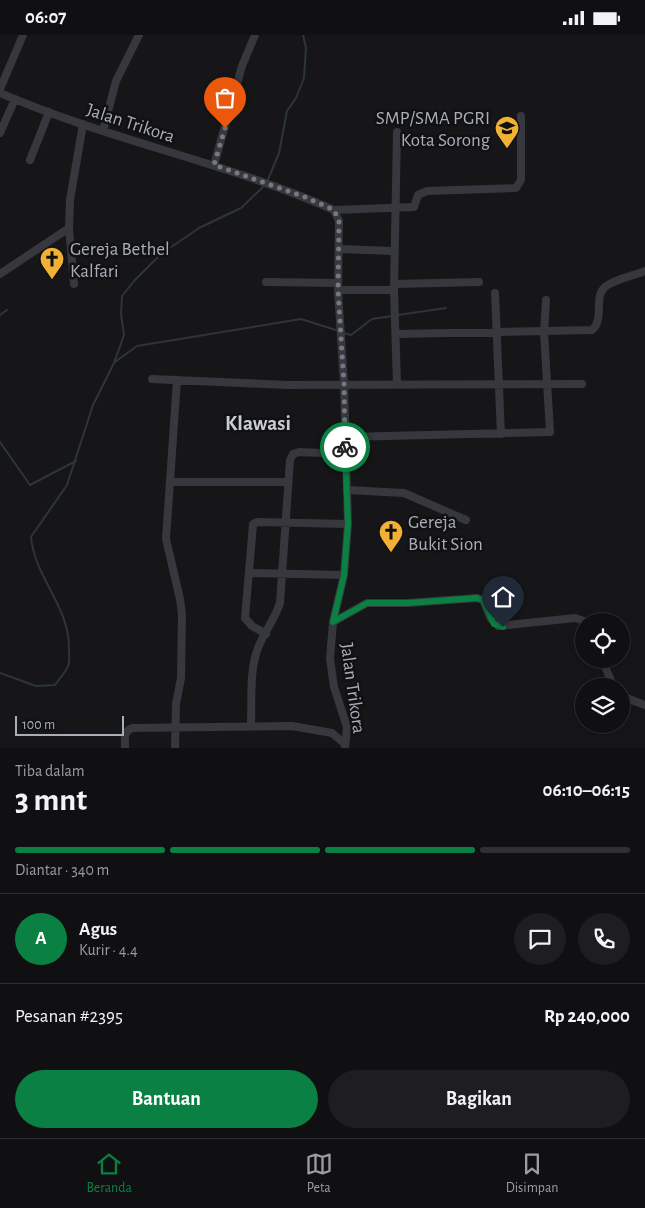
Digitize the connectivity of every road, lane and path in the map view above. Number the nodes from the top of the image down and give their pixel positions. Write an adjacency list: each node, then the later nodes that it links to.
1 (23, 35): 4 (street)
2 (139, 35): 9 (street)
3 (254, 35): 13 (street)
4 (0, 91): 5 (street, Jalan Trikora)
5 (15, 99): 6 (street, Jalan Trikora); 11 (street)
6 (49, 112): 8 (street, Jalan Trikora); 12 (street)
7 (521, 116): 14 (street)
8 (83, 124): 9 (street, Jalan Trikora); 16 (street)
9 (103, 131): 13 (street, Jalan Trikora)
10 (397, 132): 14 (street)
11 (0, 133)
12 (30, 160)
13 (214, 165): 15 (street, Jalan Trikora)
14 (394, 209): 15 (street); 18 (street)
15 (334, 210): 17 (street, Jalan Trikora)
16 (69, 229): 20 (street); 23 (street)
17 (338, 249): 18 (street); 24 (street, Jalan Trikora)
18 (394, 251): 25 (street)
19 (645, 271): 28 (street)
20 (0, 274)
21 (266, 282): 24 (street)
22 (479, 282): 25 (street)
23 (74, 284)
24 (338, 287): 25 (street); 33 (street, Jalan Trikora)
25 (394, 287): 30 (street)
26 (494, 293): 29 (street)
27 (546, 300): 28 (street)
28 (544, 332): 29 (street); 36 (street)
29 (495, 333): 30 (street); 37 (street)
30 (396, 335): 34 (street)
31 (152, 379): 32 (street)
32 (177, 382): 33 (street); 41 (street)
33 (344, 384): 34 (street); 39 (street, Jalan Trikora)
34 (397, 384): 37 (street)
35 (582, 384): 36 (street)
36 (546, 385): 37 (street); 38 (street)
37 (498, 386): 38 (street)
38 (501, 434): 39 (street)
39 (345, 437): 40 (street, Jalan Trikora)
40 (345, 453): 42 (street); 43 (street, Jalan Trikora)
41 (170, 482): 42 (street); 56 (street)
42 (288, 482): 45 (street)
43 (347, 490): 44 (street); 46 (street, Jalan Trikora)
44 (466, 520)
45 (285, 524): 46 (street); 47 (street); 48 (street)
46 (348, 524): 49 (street, Jalan Trikora)
47 (249, 573): 48 (street); 52 (street)
48 (284, 573): 49 (street); 52 (street)
49 (344, 575): 51 (street, Jalan Trikora)
50 (575, 618): 51 (street)
51 (333, 622): 57 (street, Jalan Trikora)
52 (266, 634): 55 (street)
53 (630, 699): 54 (street)
54 (645, 705)
55 (251, 725): 56 (street); 57 (street)
56 (175, 728): 58 (street); 59 (street)
57 (345, 746)
58 (125, 748)
59 (175, 748)

